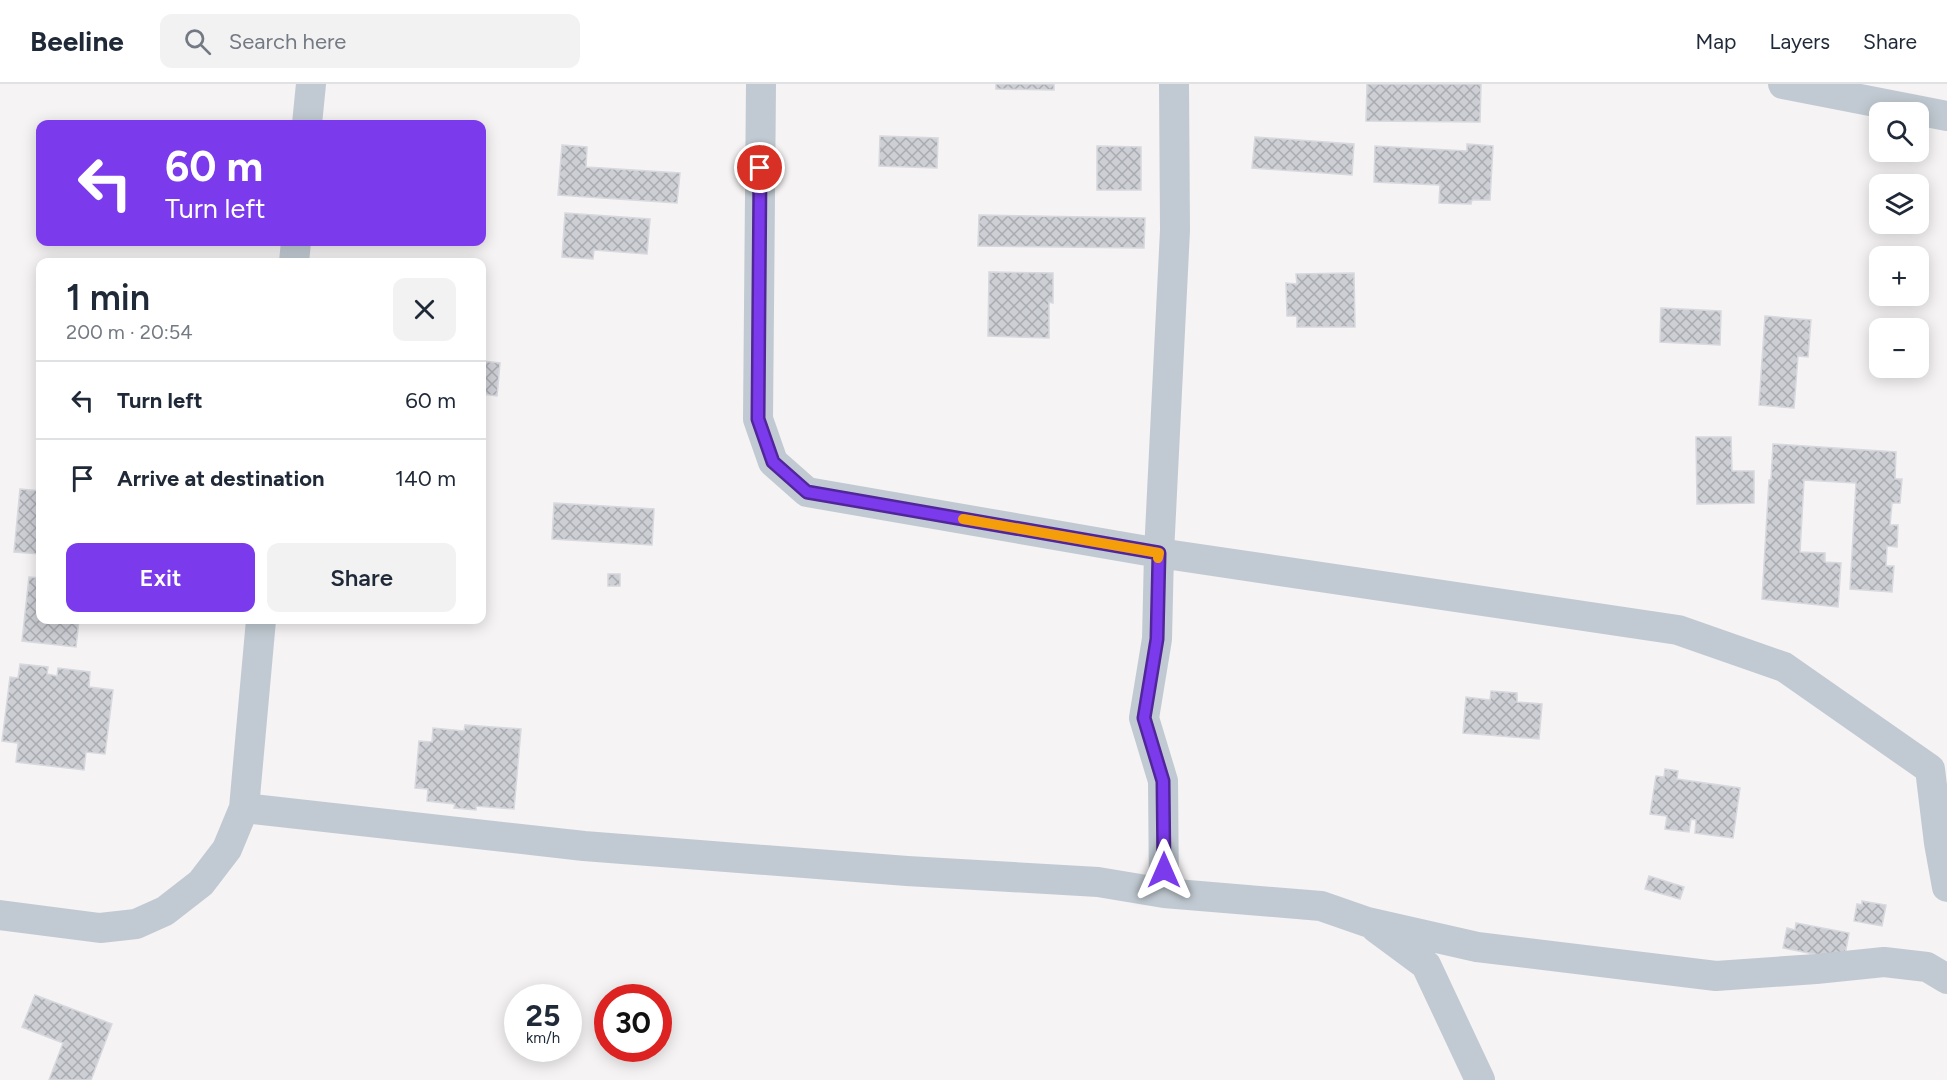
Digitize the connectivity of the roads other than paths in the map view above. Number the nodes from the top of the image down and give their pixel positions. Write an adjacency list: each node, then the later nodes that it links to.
1 (311, 84): 6 (street)
2 (761, 84): 7 (street)
3 (1174, 84): 7 (street)
4 (1783, 84): 5 (street)
5 (1947, 116)
6 (307, 120)
7 (1159, 553): 9 (street); 12 (street)
8 (261, 624): 10 (street)
9 (1938, 772): 11 (street)
10 (244, 808): 12 (street); 13 (street)
11 (1947, 887)
12 (1164, 893): 14 (street)
13 (0, 915)
14 (1367, 922): 15 (street); 16 (street)
15 (1947, 979)
16 (1480, 1080)

